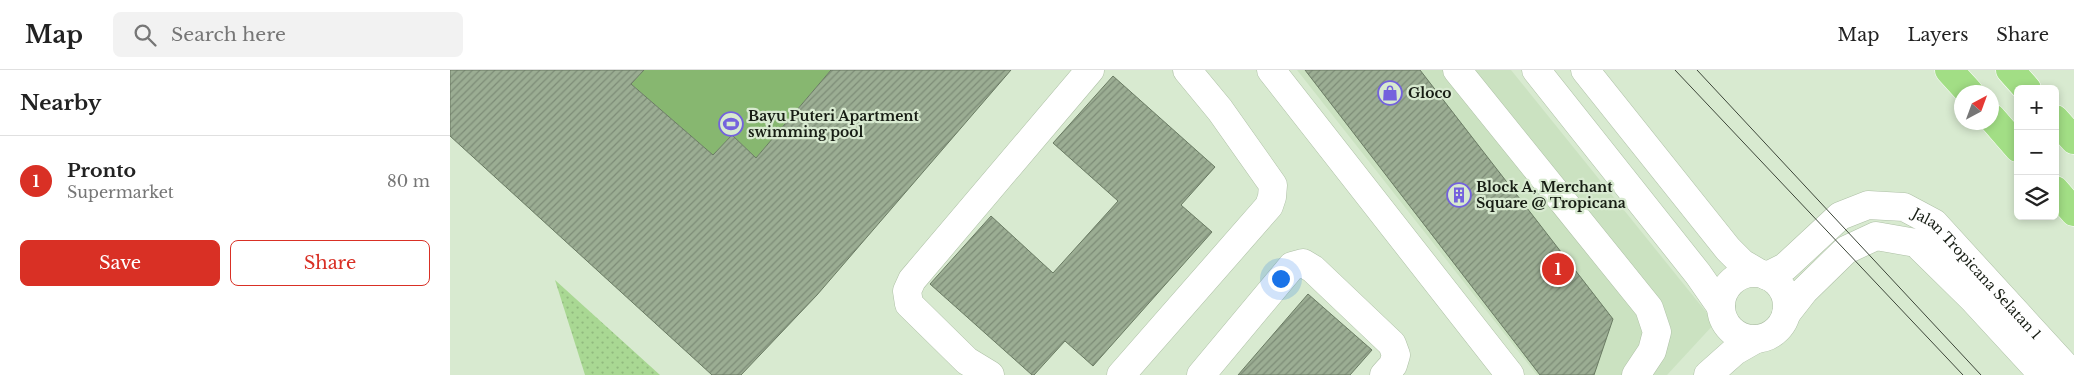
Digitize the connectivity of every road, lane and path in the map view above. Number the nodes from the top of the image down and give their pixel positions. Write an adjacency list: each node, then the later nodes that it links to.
1 (1090, 70): 22 (street)
2 (1187, 70): 23 (street)
3 (1270, 70): 26 (street)
4 (1457, 70): 27 (street)
5 (1536, 70): 18 (street)
6 (1585, 70): 17 (street)
7 (1949, 70): 9 (highway)
8 (2010, 70): 10 (highway)
9 (1963, 85)
10 (2023, 85)
11 (2059, 123): 13 (highway)
12 (1999, 126): 14 (highway)
13 (2074, 140)
14 (2014, 143)
15 (2059, 195): 16 (highway)
16 (2074, 212)
17 (1763, 274): 18 (street); 19 (street); 29 (street, Jalan Tropicana Selatan 1)
18 (1722, 313): 20 (street); 21 (street)
19 (1786, 314): 20 (street); 28 (street, Jalan Tropicana Selatan 1)
20 (1756, 339): 21 (street)
21 (1710, 372)
22 (990, 375)
23 (1121, 375)
24 (1201, 375): 25 (street)
25 (1384, 375)
26 (1510, 375)
27 (1636, 375)
28 (2043, 375)
29 (2073, 375)

